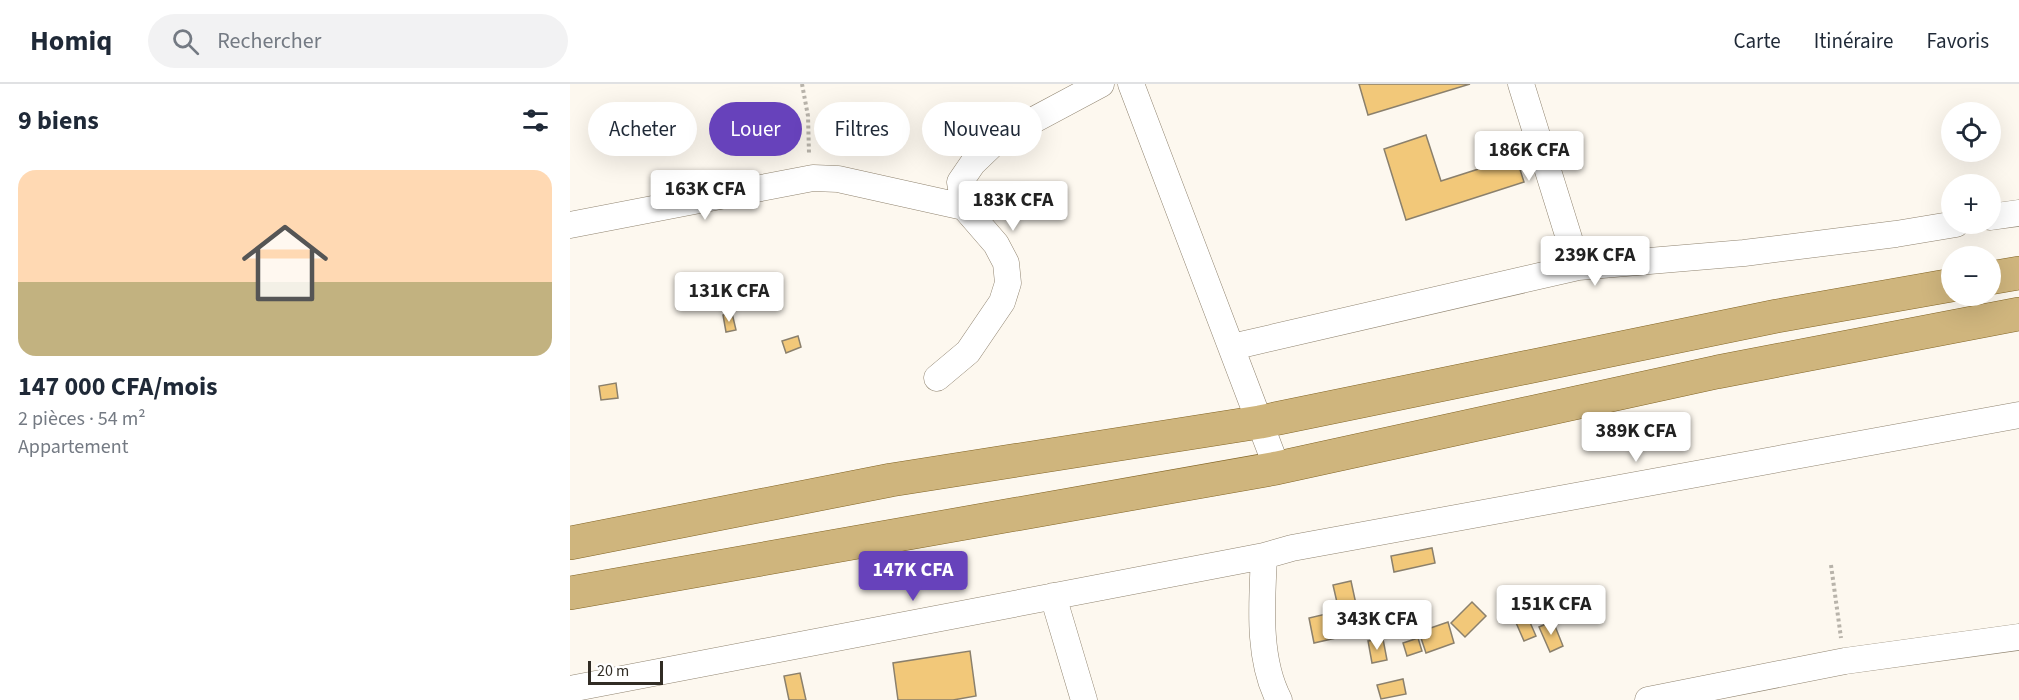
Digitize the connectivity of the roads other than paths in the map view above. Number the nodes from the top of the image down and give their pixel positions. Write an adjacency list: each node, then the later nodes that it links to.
1 (1101, 84): 4 (street)
2 (1131, 84): 14 (street)
3 (1521, 84): 9 (street)
4 (964, 207): 7 (street); 15 (street)
5 (2019, 213): 6 (street)
6 (2001, 215)
7 (570, 225)
8 (1941, 226): 9 (street)
9 (1578, 267): 14 (street)
10 (2019, 273): 11 (main road)
11 (2001, 276)
12 (1941, 287): 17 (main road)
13 (2019, 314): 18 (main road)
14 (1232, 347): 17 (street)
15 (938, 378)
16 (2019, 415): 20 (street)
17 (1260, 422): 18 (street); 19 (main road)
18 (1277, 468): 21 (main road)
19 (570, 543)
20 (1264, 556): 22 (street); 26 (street)
21 (570, 593)
22 (1053, 596): 24 (street); 25 (street)
23 (2019, 637): 27 (street)
24 (570, 689)
25 (1084, 700)
26 (1279, 700)
27 (1647, 700)

